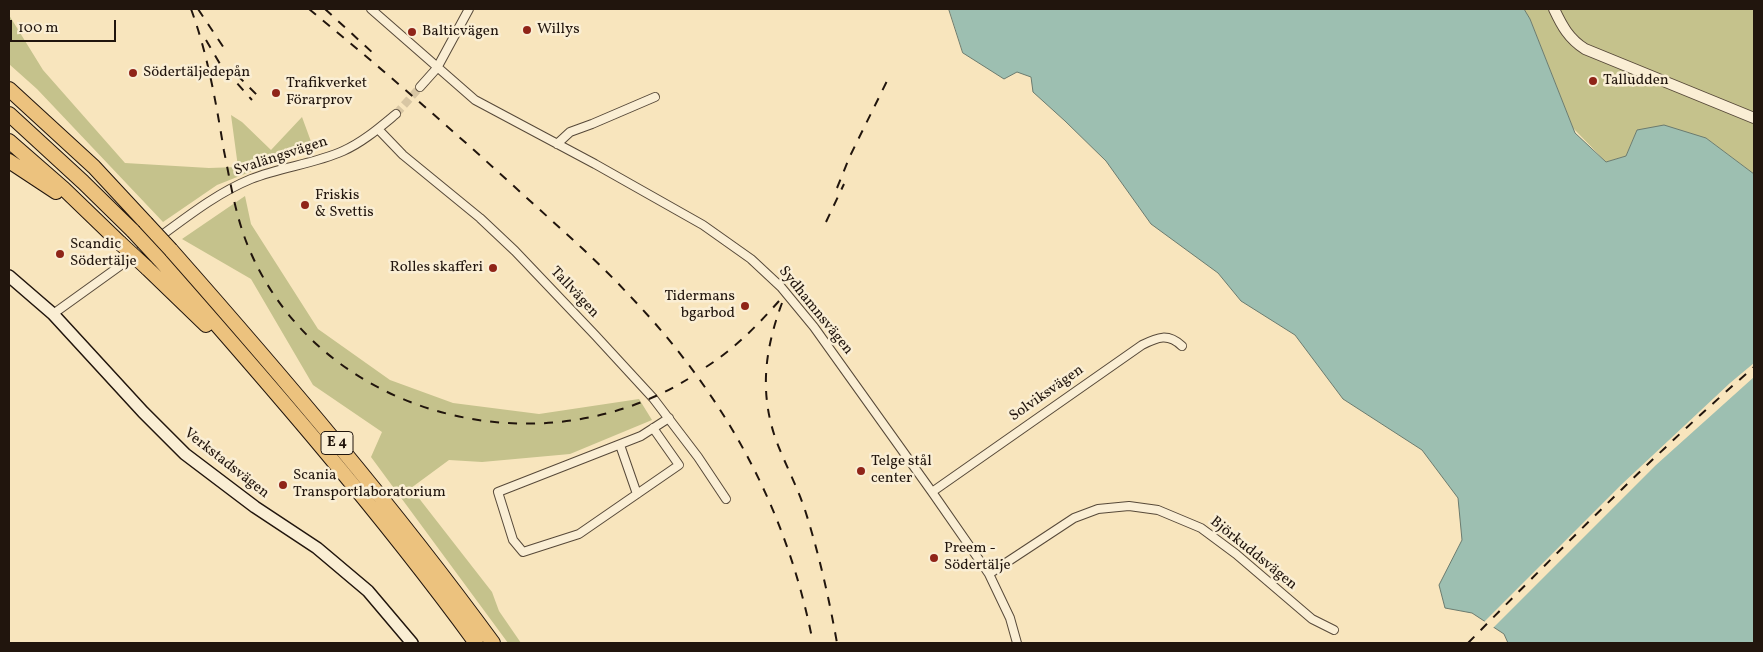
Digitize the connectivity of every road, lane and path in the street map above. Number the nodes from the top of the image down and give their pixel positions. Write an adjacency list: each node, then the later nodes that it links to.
1 (371, 9): 4 (street, Sydhamnsvägen)
2 (469, 9): 4 (street)
3 (1554, 9): 10 (street)
4 (437, 68): 5 (street); 13 (street, Sydhamnsvägen)
5 (420, 87)
6 (9, 89): 30 (highway, E 4, bridge)
7 (655, 97): 13 (street)
8 (9, 114): 19 (highway, E 4, bridge)
9 (396, 114): 11 (street, Svalängsvägen)
10 (1754, 118)
11 (378, 129): 17 (street, Svalängsvägen); 20 (street, Tallvägen)
12 (9, 141): 15 (highway)
13 (557, 144): 23 (street, Sydhamnsvägen)
14 (9, 162): 15 (highway)
15 (96, 221): 19 (highway, bridge)
16 (9, 276): 17 (main road, Verkstadsvägen)
17 (53, 314): 28 (main road, Verkstadsvägen)
18 (1182, 346): 23 (street, Solviksvägen)
19 (255, 369): 29 (highway, E 4)
20 (669, 418): 21 (street); 25 (street, Tallvägen)
21 (653, 428): 22 (street); 24 (street)
22 (620, 445): 24 (street); 24 (street)
23 (932, 492): 26 (street, Sydhamnsvägen)
24 (636, 494)
25 (726, 499)
26 (989, 574): 27 (street, Björkuddsvägen); 31 (street, Sydhamnsvägen)
27 (1334, 630)
28 (412, 643)
29 (476, 643)
30 (494, 643)
31 (1017, 643)

